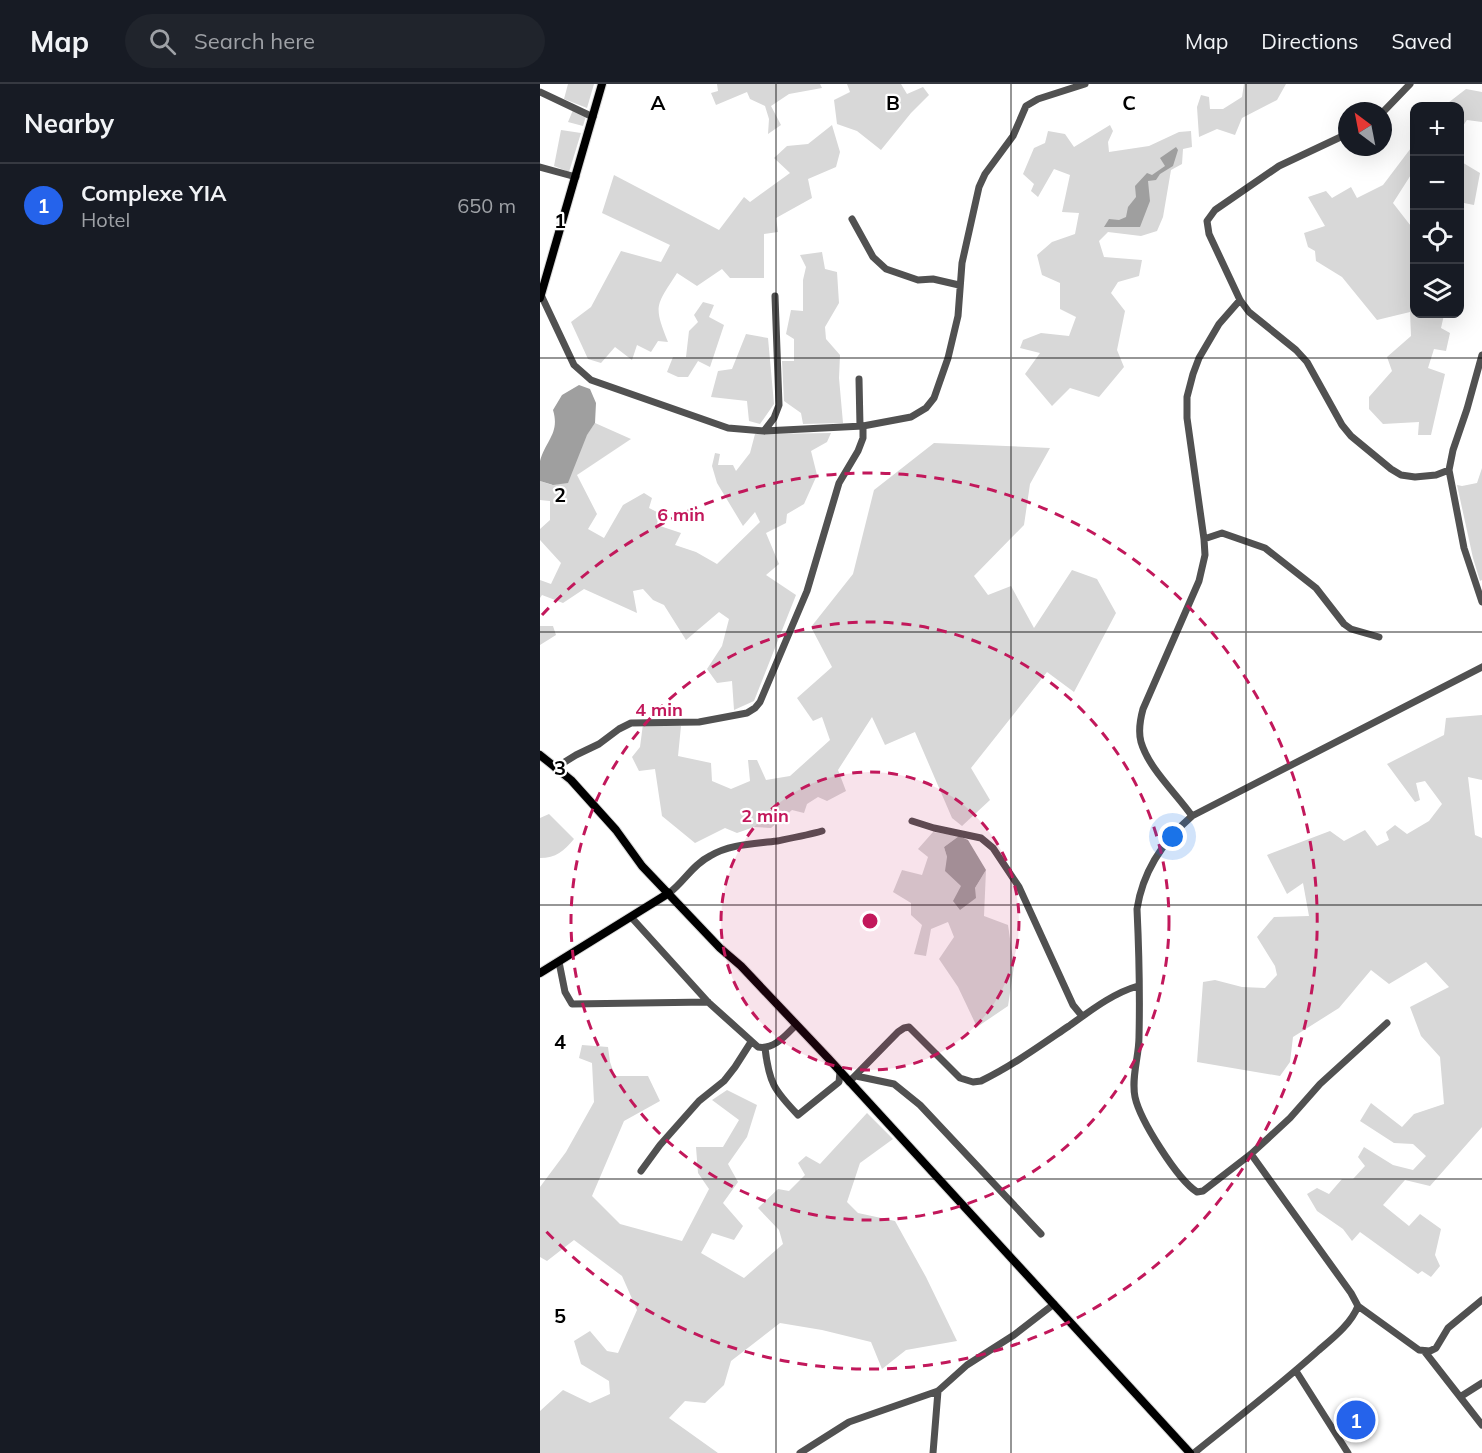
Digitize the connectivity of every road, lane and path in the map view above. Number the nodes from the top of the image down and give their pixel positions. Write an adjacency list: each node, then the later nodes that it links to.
1 (602, 84): 6 (main road)
2 (1085, 84): 11 (street)
3 (1410, 84): 5 (street)
4 (540, 92): 6 (street)
5 (1392, 103)
6 (593, 117): 9 (main road)
7 (1338, 138): 14 (street)
8 (540, 167): 9 (street)
9 (576, 177): 12 (main road)
10 (852, 219): 11 (street)
11 (959, 285): 17 (street)
12 (541, 296): 18 (street)
13 (775, 296): 18 (street)
14 (1240, 300): 19 (street); 20 (street)
15 (1482, 355): 19 (street)
16 (859, 379): 17 (street)
17 (862, 426): 18 (street); 25 (street)
18 (764, 430)
19 (1449, 470): 21 (street)
20 (1204, 539): 22 (street); 26 (street)
21 (1482, 602)
22 (1379, 637)
23 (1482, 667): 26 (street)
24 (540, 755): 25 (main road)
25 (555, 768): 29 (main road)
26 (1192, 816): 33 (street)
27 (912, 821): 35 (street)
28 (822, 831): 29 (street)
29 (669, 893): 30 (main road); 37 (main road)
30 (631, 917): 31 (main road); 34 (street)
31 (559, 962): 32 (main road); 34 (street)
32 (540, 973)
33 (1138, 986): 35 (street); 42 (street)
34 (708, 1002): 38 (street)
35 (1082, 1016): 41 (street)
36 (1386, 1023): 42 (street)
37 (796, 1025): 39 (street); 40 (main road)
38 (751, 1042): 39 (street); 43 (street)
39 (765, 1048): 40 (street)
40 (840, 1072): 41 (main road)
41 (853, 1079): 44 (street); 46 (main road)
42 (1251, 1154): 47 (street)
43 (641, 1171)
44 (1041, 1234)
45 (1482, 1300): 48 (street)
46 (1054, 1304): 51 (street); 56 (main road)
47 (1358, 1306): 48 (street); 49 (street)
48 (1425, 1352): 52 (street)
49 (1296, 1371): 56 (street); 57 (street)
50 (1482, 1383): 52 (street)
51 (938, 1391): 54 (street); 55 (street)
52 (1460, 1397): 53 (street)
53 (1482, 1425)
54 (800, 1453)
55 (933, 1453)
56 (1192, 1453)
57 (1348, 1453)

